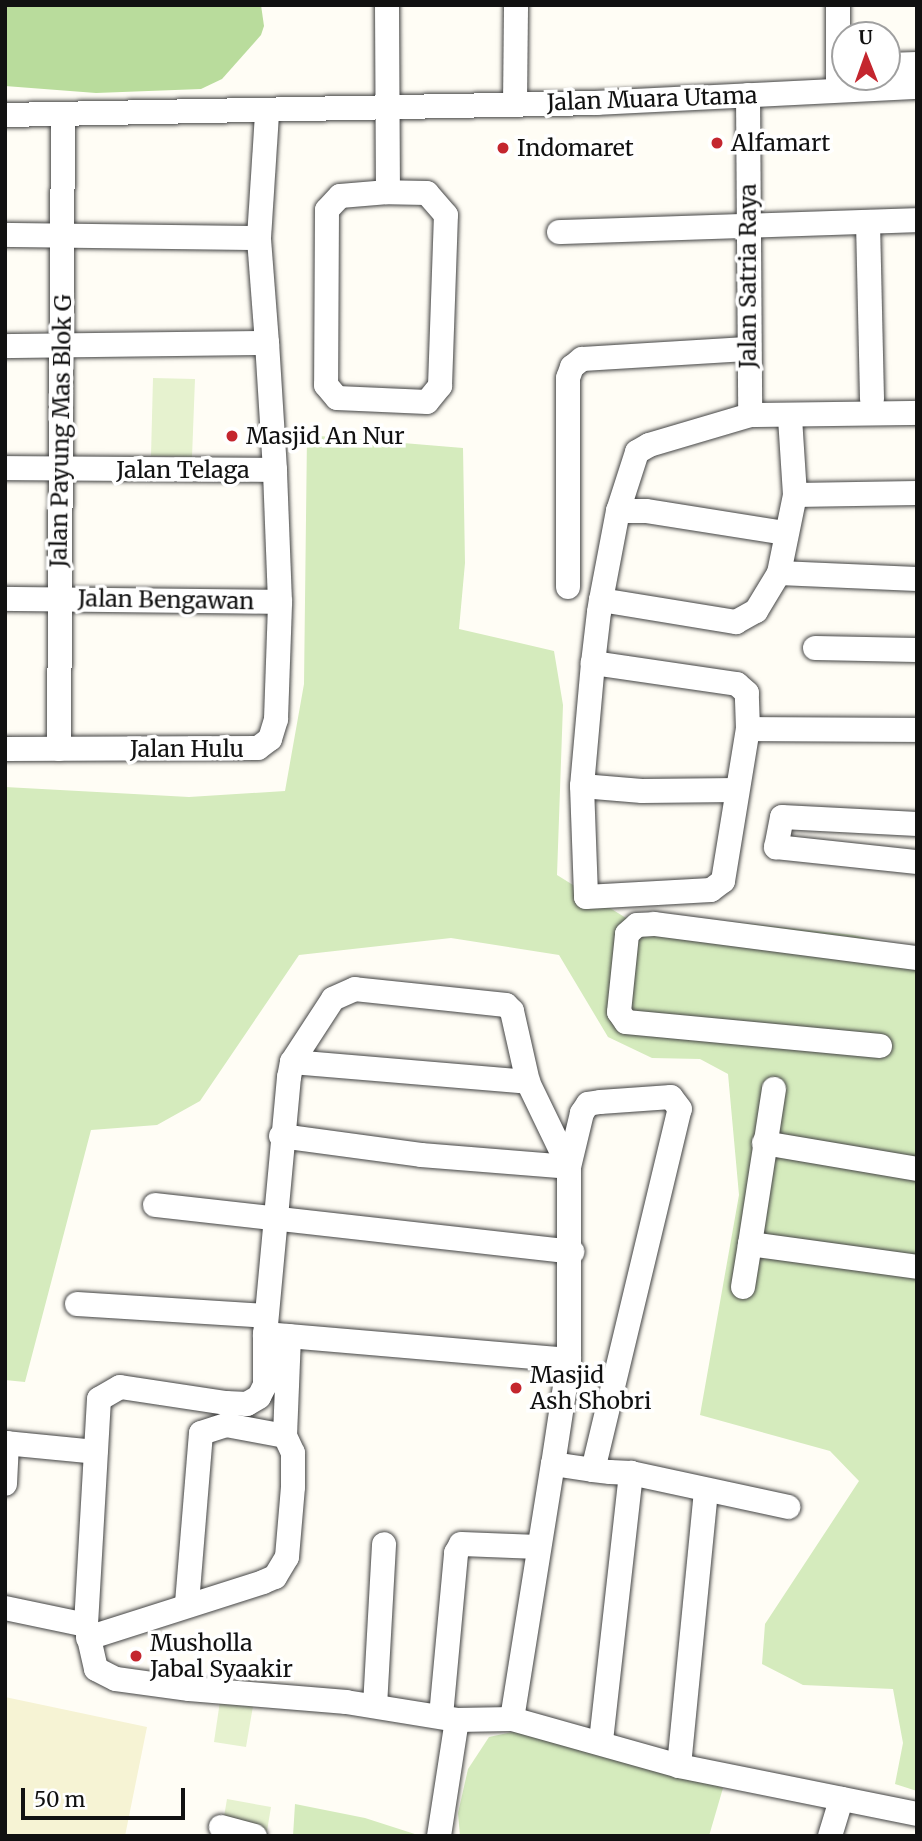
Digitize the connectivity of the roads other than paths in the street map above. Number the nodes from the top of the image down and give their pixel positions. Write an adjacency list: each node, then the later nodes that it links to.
1 (387, 5): 6 (street)
2 (516, 5): 5 (street)
3 (831, 76): 4 (street, Jalan Muara Utama)
4 (748, 95): 5 (street, Jalan Muara Utama); 13 (street, Jalan Satria Raya)
5 (515, 104): 6 (street, Jalan Muara Utama)
6 (387, 105): 7 (street, Jalan Muara Utama); 10 (street)
7 (267, 113): 8 (street, Jalan Muara Utama); 17 (street, Jalan Telaga)
8 (64, 114): 9 (street, Jalan Muara Utama); 16 (street, Jalan Payung Mas Blok G)
9 (5, 115)
10 (388, 192): 10 (street)
11 (917, 220): 12 (street)
12 (868, 222): 13 (street); 22 (street)
13 (749, 229): 14 (street); 21 (street, Jalan Satria Raya)
14 (559, 232)
15 (5, 235): 16 (street)
16 (64, 235): 17 (street); 20 (street, Jalan Payung Mas Blok G)
17 (259, 238): 18 (street, Jalan Telaga)
18 (267, 343): 20 (street); 28 (street, Jalan Telaga)
19 (5, 346): 20 (street)
20 (61, 349): 27 (street, Jalan Payung Mas Blok G)
21 (747, 349): 24 (street, Jalan Satria Raya); 35 (street)
22 (872, 399)
23 (917, 413): 25 (street)
24 (750, 415): 25 (street); 31 (street)
25 (790, 417): 30 (street)
26 (5, 468): 27 (street, Jalan Telaga)
27 (61, 469): 28 (street, Jalan Telaga); 37 (street, Jalan Payung Mas Blok G)
28 (275, 470): 39 (street, Jalan Bengawan)
29 (917, 493): 30 (street)
30 (795, 495): 32 (street)
31 (618, 511): 32 (street); 38 (street)
32 (785, 533): 33 (street)
33 (779, 573): 34 (street); 38 (street)
34 (917, 579)
35 (568, 587)
36 (5, 599): 37 (street, Jalan Bengawan)
37 (59, 599): 39 (street, Jalan Bengawan); 46 (street, Jalan Payung Mas Blok G)
38 (601, 600): 42 (street)
39 (280, 602): 46 (street, Jalan Hulu)
40 (815, 648): 41 (street)
41 (917, 650)
42 (593, 663): 43 (street); 47 (street)
43 (748, 729): 44 (street); 48 (street)
44 (917, 730)
45 (5, 749): 46 (street, Jalan Hulu)
46 (59, 749)
47 (582, 786): 48 (street); 48 (street)
48 (737, 790)
49 (917, 824): 50 (street)
50 (917, 862)
51 (917, 958): 52 (street)
52 (880, 1046)
53 (292, 1062): 54 (street); 54 (street); 56 (street)
54 (528, 1082): 58 (street)
55 (774, 1089): 57 (street)
56 (281, 1136): 58 (street); 61 (street)
57 (764, 1143): 59 (street); 62 (street)
58 (569, 1167): 63 (street); 74 (street)
59 (917, 1169)
60 (155, 1205): 61 (street)
61 (279, 1217): 63 (street); 67 (street)
62 (750, 1244): 64 (street); 65 (street)
63 (572, 1252): 69 (street)
64 (917, 1267)
65 (743, 1287)
66 (77, 1304): 67 (street)
67 (265, 1325): 68 (street); 72 (street)
68 (289, 1336): 69 (street); 70 (street)
69 (569, 1360): 73 (street)
70 (285, 1436): 81 (street); 81 (street)
71 (6, 1443): 72 (street); 76 (street)
72 (96, 1452): 83 (street)
73 (552, 1464): 74 (street); 80 (street)
74 (593, 1470): 75 (street)
75 (631, 1473): 77 (street); 87 (street)
76 (5, 1484)
77 (706, 1491): 78 (street); 88 (street)
78 (788, 1507)
79 (384, 1544): 84 (street)
80 (540, 1547): 85 (street); 86 (street)
81 (187, 1605): 83 (street)
82 (5, 1608): 83 (street)
83 (87, 1632): 84 (street)
84 (375, 1706): 85 (street)
85 (449, 1718): 86 (street); 93 (street)
86 (512, 1719): 87 (street)
87 (601, 1741): 88 (street)
88 (679, 1766): 89 (street)
89 (841, 1799): 90 (street); 94 (street)
90 (917, 1814)
91 (221, 1827): 92 (street)
92 (255, 1836)
93 (439, 1836)
94 (830, 1836)

